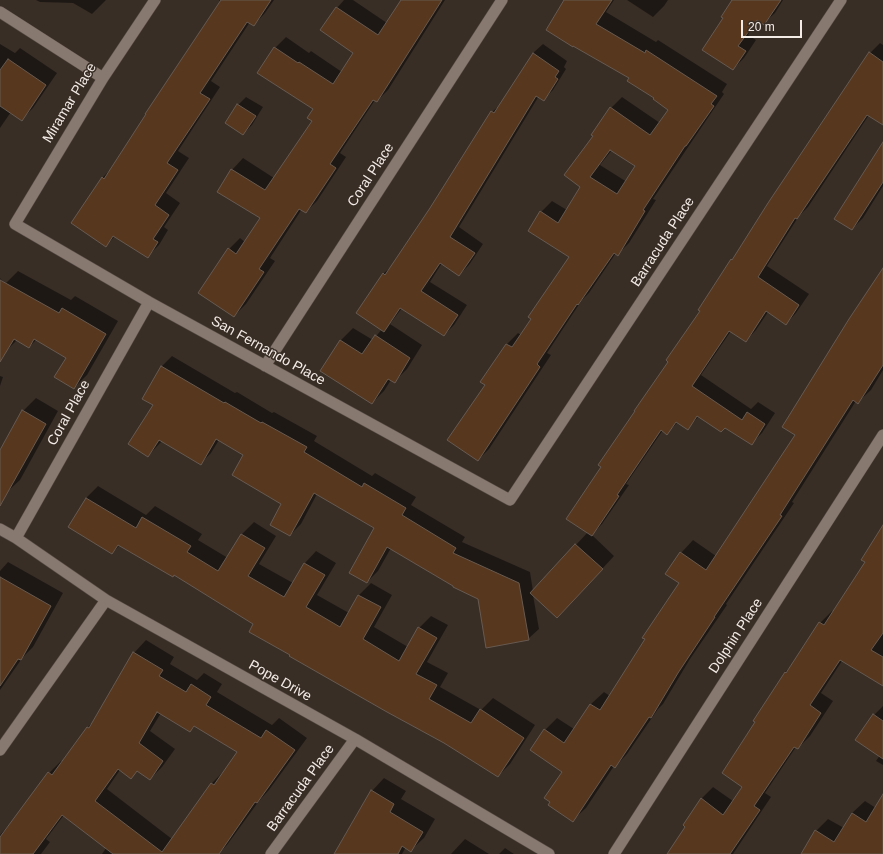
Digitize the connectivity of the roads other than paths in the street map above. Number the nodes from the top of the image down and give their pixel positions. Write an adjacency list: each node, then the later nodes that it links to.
1 (154, 0): 5 (street, Miramar Place)
2 (502, 0): 8 (street, Coral Place)
3 (841, 0): 10 (street, Barracuda Place)
4 (0, 12): 5 (street)
5 (103, 78): 6 (street, Miramar Place)
6 (15, 224): 7 (street, San Fernando Place)
7 (149, 302): 8 (street, San Fernando Place); 12 (street, Coral Place)
8 (265, 366): 10 (street, San Fernando Place)
9 (883, 435): 18 (street, Dolphin Place)
10 (510, 500)
11 (0, 529): 12 (street, Pope Drive)
12 (16, 538): 13 (street, Pope Drive)
13 (106, 600): 14 (street, Pope Drive); 15 (street)
14 (355, 739): 16 (street, Barracuda Place); 17 (street, Pope Drive)
15 (0, 750)
16 (272, 854)
17 (549, 854)
18 (614, 854)

